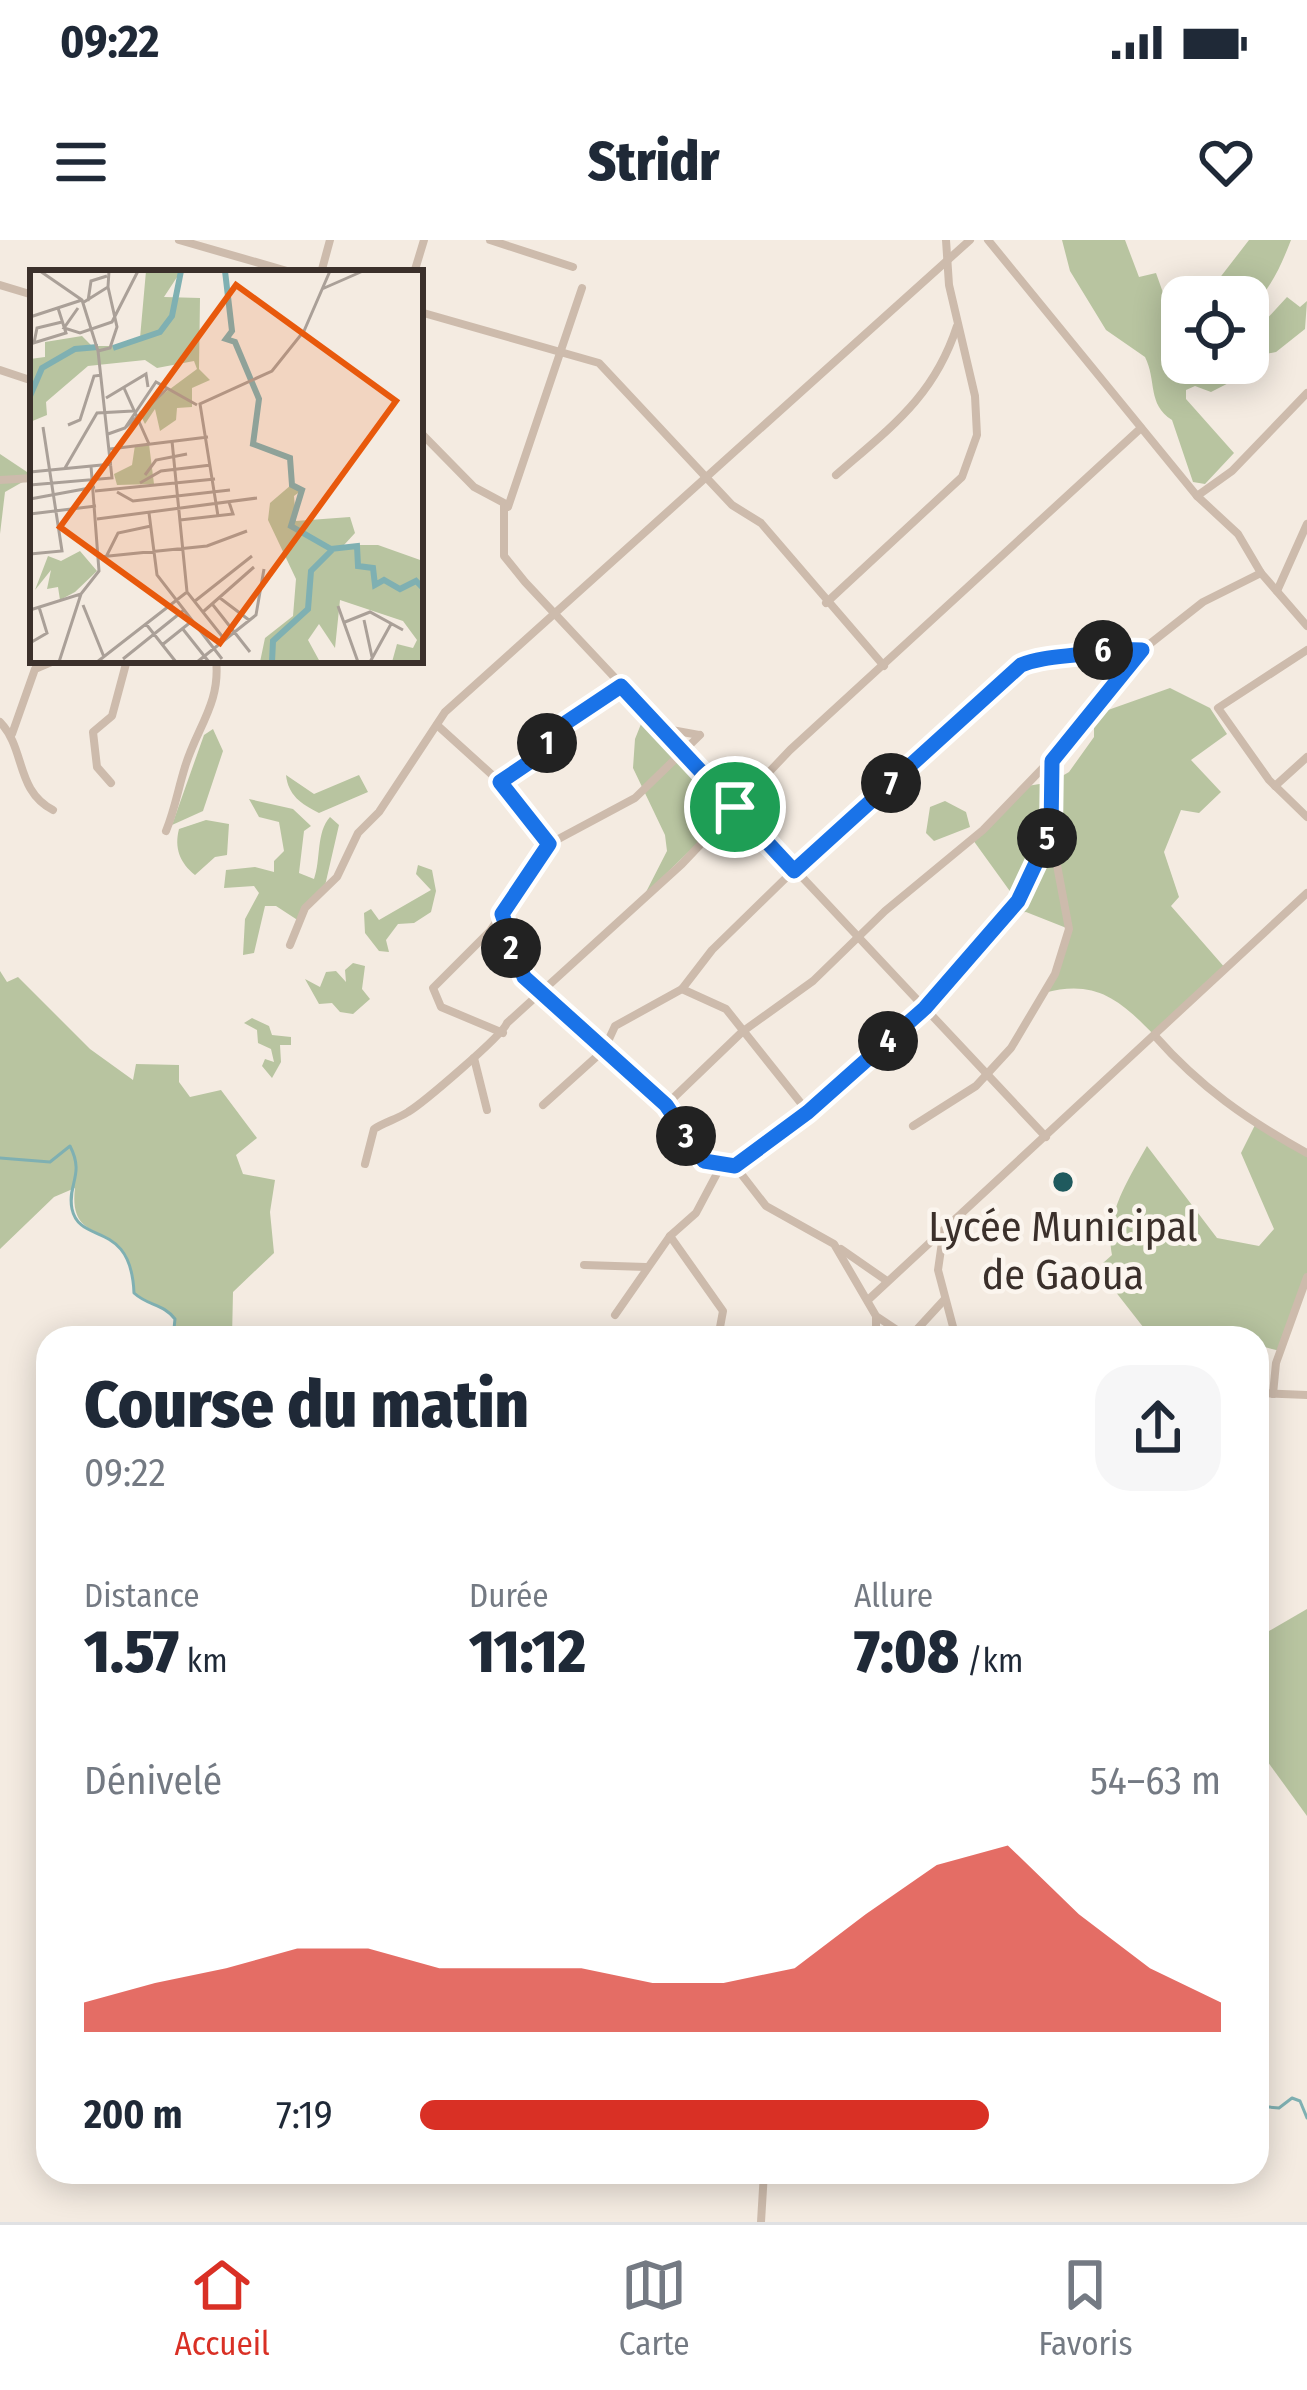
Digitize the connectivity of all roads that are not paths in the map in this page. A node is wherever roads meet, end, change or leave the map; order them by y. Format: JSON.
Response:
{"nodes":[{"id":1,"x":179,"y":240,"type":"edge"},
{"id":2,"x":241,"y":240,"type":"edge"},
{"id":3,"x":330,"y":240,"type":"edge"},
{"id":4,"x":424,"y":240,"type":"edge"},
{"id":5,"x":490,"y":240,"type":"edge"},
{"id":6,"x":946,"y":240,"type":"edge"},
{"id":7,"x":970,"y":240,"type":"edge"},
{"id":8,"x":988,"y":240,"type":"edge"},
{"id":9,"x":236,"y":256,"type":"junction"},
{"id":10,"x":947,"y":260,"type":"junction"},
{"id":11,"x":573,"y":267,"type":"dead end"},
{"id":12,"x":284,"y":270,"type":"edge"},
{"id":13,"x":322,"y":270,"type":"edge"},
{"id":14,"x":415,"y":270,"type":"edge"},
{"id":15,"x":0,"y":285,"type":"edge"},
{"id":16,"x":582,"y":288,"type":"dead end"},
{"id":17,"x":30,"y":294,"type":"edge"},
{"id":18,"x":423,"y":313,"type":"edge"},
{"id":19,"x":957,"y":324,"type":"junction"},
{"id":20,"x":558,"y":352,"type":"junction"},
{"id":21,"x":0,"y":370,"type":"edge"},
{"id":22,"x":30,"y":379,"type":"edge"},
{"id":23,"x":1307,"y":393,"type":"edge"},
{"id":24,"x":1141,"y":428,"type":"junction"},
{"id":25,"x":423,"y":435,"type":"edge"},
{"id":26,"x":836,"y":475,"type":"dead end"},
{"id":27,"x":30,"y":478,"type":"edge"},
{"id":28,"x":709,"y":479,"type":"junction"},
{"id":29,"x":0,"y":480,"type":"edge"},
{"id":30,"x":1197,"y":496,"type":"junction"},
{"id":31,"x":508,"y":508,"type":"junction"},
{"id":32,"x":1307,"y":524,"type":"edge"},
{"id":33,"x":1262,"y":573,"type":"junction"},
{"id":34,"x":1277,"y":591,"type":"junction"},
{"id":35,"x":826,"y":603,"type":"junction"},
{"id":36,"x":554,"y":610,"type":"junction"},
{"id":37,"x":1307,"y":626,"type":"edge"},
{"id":38,"x":1142,"y":650,"type":"junction"},
{"id":39,"x":1307,"y":650,"type":"edge"},
{"id":40,"x":49,"y":663,"type":"edge"},
{"id":41,"x":126,"y":663,"type":"edge"},
{"id":42,"x":216,"y":663,"type":"edge"},
{"id":43,"x":884,"y":666,"type":"junction"},
{"id":44,"x":621,"y":686,"type":"junction"},
{"id":45,"x":0,"y":722,"type":"edge"},
{"id":46,"x":437,"y":725,"type":"junction"},
{"id":47,"x":664,"y":728,"type":"junction"},
{"id":48,"x":12,"y":734,"type":"junction"},
{"id":49,"x":684,"y":751,"type":"junction"},
{"id":50,"x":1307,"y":757,"type":"edge"},
{"id":51,"x":1052,"y":761,"type":"junction"},
{"id":52,"x":500,"y":782,"type":"junction"},
{"id":53,"x":111,"y":783,"type":"dead end"},
{"id":54,"x":1275,"y":786,"type":"junction"},
{"id":55,"x":735,"y":807,"type":"junction"},
{"id":56,"x":53,"y":810,"type":"dead end"},
{"id":57,"x":1307,"y":817,"type":"edge"},
{"id":58,"x":166,"y":831,"type":"dead end"},
{"id":59,"x":1051,"y":831,"type":"junction"},
{"id":60,"x":549,"y":844,"type":"junction"},
{"id":61,"x":794,"y":871,"type":"junction"},
{"id":62,"x":1307,"y":893,"type":"edge"},
{"id":63,"x":502,"y":914,"type":"junction"},
{"id":64,"x":855,"y":938,"type":"junction"},
{"id":65,"x":290,"y":945,"type":"dead end"},
{"id":66,"x":682,"y":989,"type":"junction"},
{"id":67,"x":541,"y":993,"type":"junction"},
{"id":68,"x":925,"y":1008,"type":"junction"},
{"id":69,"x":742,"y":1032,"type":"junction"},
{"id":70,"x":503,"y":1033,"type":"junction"},
{"id":71,"x":1155,"y":1036,"type":"junction"},
{"id":72,"x":604,"y":1050,"type":"junction"},
{"id":73,"x":474,"y":1058,"type":"junction"},
{"id":74,"x":986,"y":1073,"type":"junction"},
{"id":75,"x":543,"y":1105,"type":"dead end"},
{"id":76,"x":666,"y":1105,"type":"junction"},
{"id":77,"x":487,"y":1110,"type":"dead end"},
{"id":78,"x":808,"y":1112,"type":"junction"},
{"id":79,"x":913,"y":1126,"type":"dead end"},
{"id":80,"x":1046,"y":1137,"type":"junction"},
{"id":81,"x":1307,"y":1153,"type":"edge"},
{"id":82,"x":365,"y":1164,"type":"dead end"},
{"id":83,"x":722,"y":1164,"type":"junction"},
{"id":84,"x":735,"y":1166,"type":"junction"},
{"id":85,"x":945,"y":1229,"type":"junction"},
{"id":86,"x":670,"y":1236,"type":"junction"},
{"id":87,"x":834,"y":1244,"type":"junction"},
{"id":88,"x":584,"y":1265,"type":"dead end"},
{"id":89,"x":647,"y":1267,"type":"junction"},
{"id":90,"x":1307,"y":1277,"type":"edge"},
{"id":91,"x":888,"y":1282,"type":"junction"},
{"id":92,"x":868,"y":1300,"type":"junction"},
{"id":93,"x":944,"y":1300,"type":"junction"},
{"id":94,"x":615,"y":1315,"type":"dead end"},
{"id":95,"x":876,"y":1316,"type":"junction"},
{"id":96,"x":720,"y":1326,"type":"edge"},
{"id":97,"x":876,"y":1326,"type":"edge"},
{"id":98,"x":891,"y":1326,"type":"edge"},
{"id":99,"x":920,"y":1326,"type":"edge"},
{"id":100,"x":952,"y":1326,"type":"edge"},
{"id":101,"x":1269,"y":1394,"type":"edge"},
{"id":102,"x":1273,"y":1394,"type":"junction"},
{"id":103,"x":1307,"y":1395,"type":"edge"},
{"id":104,"x":763,"y":2184,"type":"edge"},
{"id":105,"x":761,"y":2222,"type":"edge"}],
"edges":[{"from":1,"to":9,"type":"street"},
{"from":2,"to":9,"type":"street"},
{"from":3,"to":13,"type":"street"},
{"from":4,"to":14,"type":"street"},
{"from":5,"to":11,"type":"street"},
{"from":6,"to":10,"type":"street"},
{"from":7,"to":10,"type":"street"},
{"from":8,"to":24,"type":"street"},
{"from":9,"to":12,"type":"street"},
{"from":10,"to":19,"type":"street"},
{"from":10,"to":28,"type":"street"},
{"from":15,"to":17,"type":"street"},
{"from":16,"to":20,"type":"street"},
{"from":18,"to":20,"type":"street"},
{"from":19,"to":26,"type":"street"},
{"from":19,"to":35,"type":"street"},
{"from":20,"to":28,"type":"street"},
{"from":20,"to":31,"type":"street"},
{"from":21,"to":22,"type":"street"},
{"from":23,"to":30,"type":"street"},
{"from":24,"to":30,"type":"street"},
{"from":24,"to":43,"type":"street"},
{"from":25,"to":31,"type":"street"},
{"from":27,"to":29,"type":"street"},
{"from":28,"to":35,"type":"street"},
{"from":28,"to":36,"type":"street"},
{"from":30,"to":33,"type":"street"},
{"from":31,"to":36,"type":"street"},
{"from":32,"to":34,"type":"street"},
{"from":33,"to":34,"type":"street"},
{"from":33,"to":38,"type":"street"},
{"from":34,"to":37,"type":"street"},
{"from":35,"to":43,"type":"street"},
{"from":36,"to":44,"type":"street"},
{"from":36,"to":46,"type":"street"},
{"from":38,"to":51,"type":"street"},
{"from":38,"to":61,"type":"street"},
{"from":39,"to":54,"type":"street"},
{"from":40,"to":48,"type":"street"},
{"from":41,"to":53,"type":"street"},
{"from":42,"to":58,"type":"street"},
{"from":43,"to":55,"type":"street"},
{"from":44,"to":47,"type":"street"},
{"from":44,"to":52,"type":"street"},
{"from":45,"to":48,"type":"street"},
{"from":46,"to":52,"type":"street"},
{"from":46,"to":65,"type":"street"},
{"from":47,"to":49,"type":"street"},
{"from":47,"to":49,"type":"street"},
{"from":48,"to":56,"type":"street"},
{"from":49,"to":55,"type":"street"},
{"from":49,"to":60,"type":"street"},
{"from":50,"to":54,"type":"street"},
{"from":51,"to":59,"type":"street"},
{"from":51,"to":64,"type":"street"},
{"from":52,"to":60,"type":"street"},
{"from":54,"to":57,"type":"street"},
{"from":55,"to":61,"type":"street"},
{"from":55,"to":67,"type":"street"},
{"from":59,"to":68,"type":"street"},
{"from":59,"to":74,"type":"street"},
{"from":60,"to":63,"type":"street"},
{"from":61,"to":64,"type":"street"},
{"from":61,"to":66,"type":"street"},
{"from":62,"to":71,"type":"street"},
{"from":63,"to":67,"type":"street"},
{"from":63,"to":70,"type":"street"},
{"from":64,"to":68,"type":"street"},
{"from":64,"to":69,"type":"street"},
{"from":66,"to":69,"type":"street"},
{"from":66,"to":72,"type":"street"},
{"from":67,"to":70,"type":"street"},
{"from":67,"to":72,"type":"street"},
{"from":68,"to":74,"type":"street"},
{"from":68,"to":78,"type":"street"},
{"from":69,"to":76,"type":"street"},
{"from":69,"to":78,"type":"street"},
{"from":70,"to":73,"type":"street"},
{"from":71,"to":80,"type":"street"},
{"from":71,"to":81,"type":"street"},
{"from":72,"to":75,"type":"street"},
{"from":72,"to":76,"type":"street"},
{"from":73,"to":77,"type":"street"},
{"from":73,"to":82,"type":"street"},
{"from":74,"to":79,"type":"street"},
{"from":74,"to":80,"type":"street"},
{"from":76,"to":83,"type":"street"},
{"from":78,"to":84,"type":"street"},
{"from":80,"to":85,"type":"street"},
{"from":83,"to":84,"type":"street"},
{"from":83,"to":86,"type":"street"},
{"from":84,"to":87,"type":"street"},
{"from":85,"to":91,"type":"street"},
{"from":85,"to":93,"type":"street"},
{"from":86,"to":89,"type":"street"},
{"from":86,"to":96,"type":"street"},
{"from":87,"to":91,"type":"street"},
{"from":87,"to":92,"type":"street"},
{"from":88,"to":89,"type":"street"},
{"from":89,"to":94,"type":"street"},
{"from":90,"to":102,"type":"street"},
{"from":91,"to":92,"type":"street"},
{"from":92,"to":95,"type":"street"},
{"from":93,"to":99,"type":"street"},
{"from":93,"to":100,"type":"street"},
{"from":95,"to":97,"type":"street"},
{"from":95,"to":98,"type":"street"},
{"from":101,"to":102,"type":"street"},
{"from":102,"to":103,"type":"street"},
{"from":104,"to":105,"type":"street"}]}
